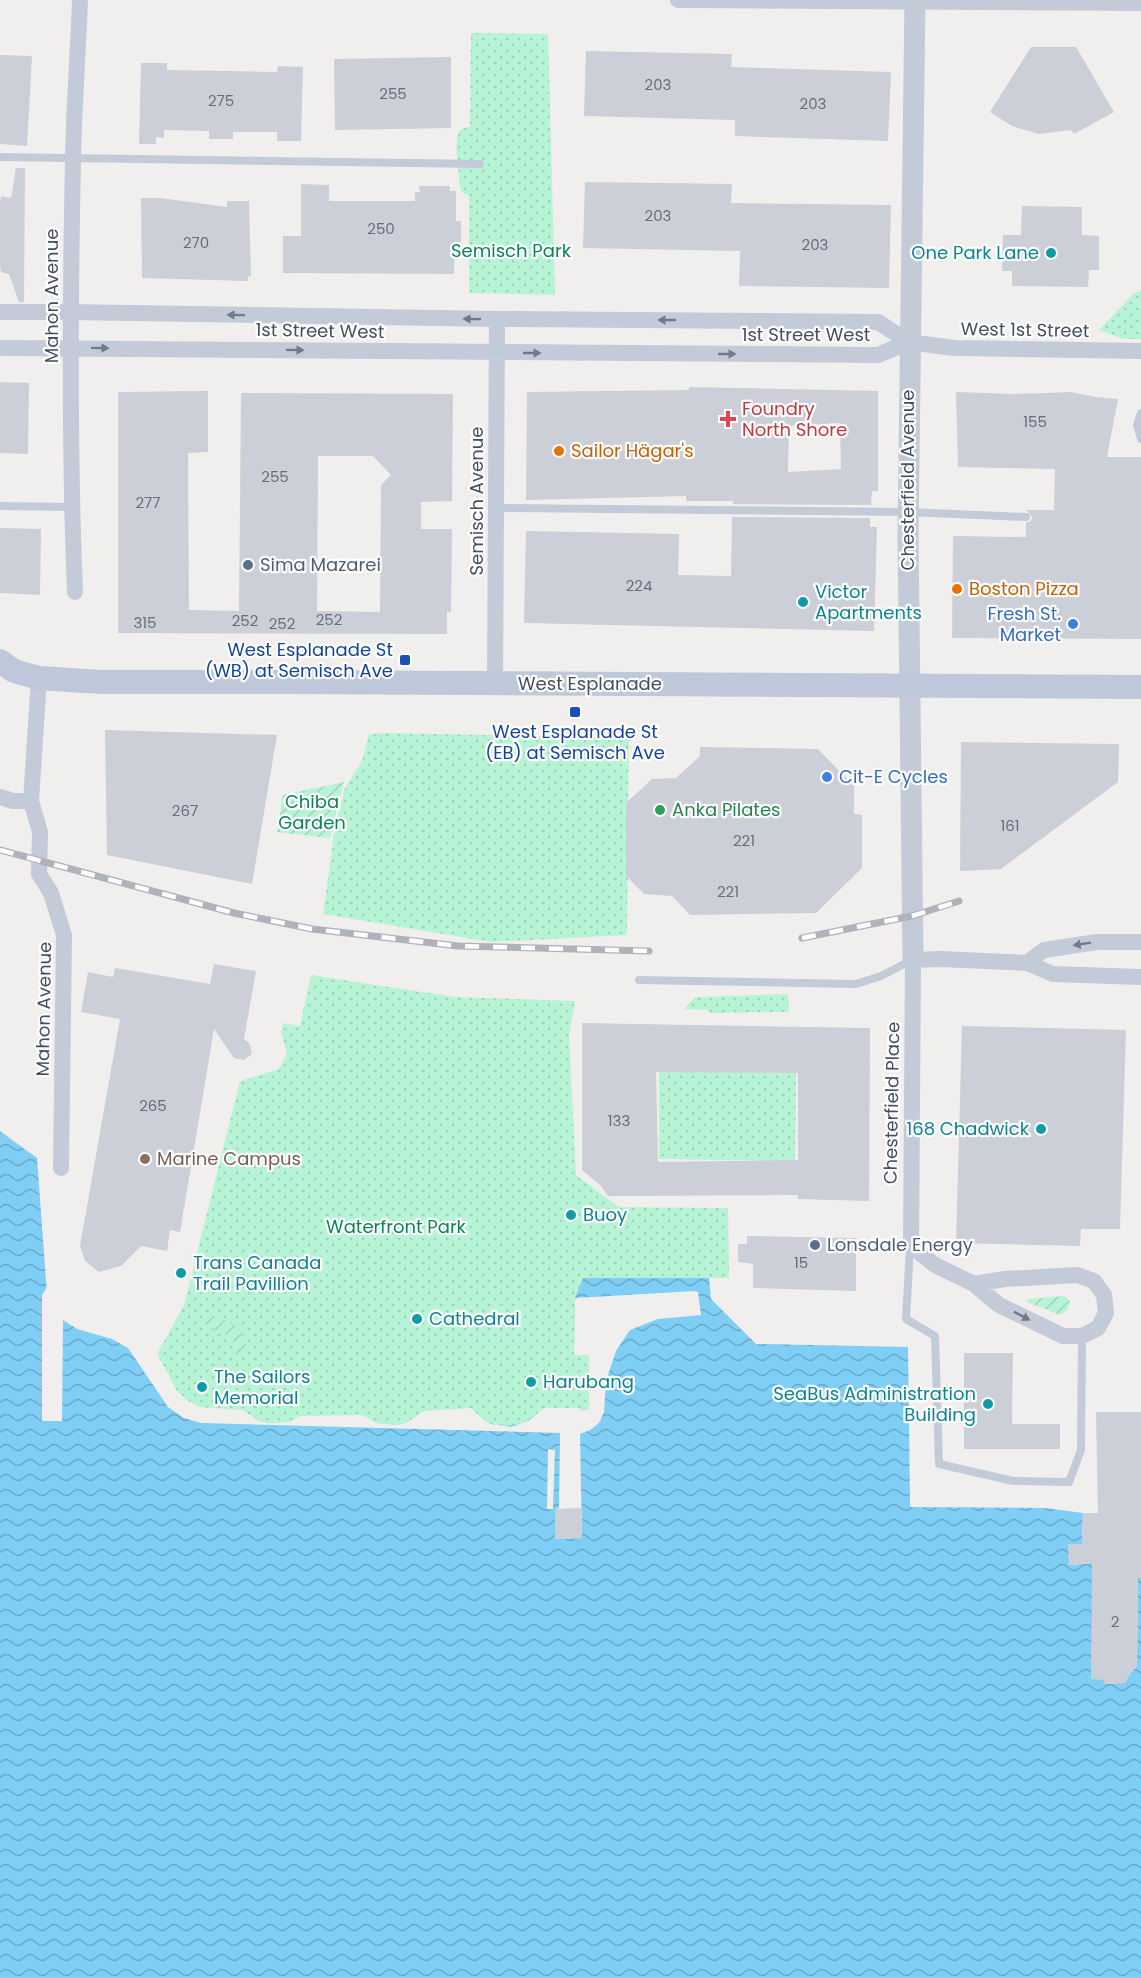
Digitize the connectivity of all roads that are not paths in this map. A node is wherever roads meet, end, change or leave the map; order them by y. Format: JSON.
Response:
{"nodes":[{"id":1,"x":80,"y":0,"type":"edge"},
{"id":2,"x":678,"y":0,"type":"edge"},
{"id":3,"x":915,"y":0,"type":"edge"},
{"id":4,"x":1141,"y":3,"type":"edge"},
{"id":5,"x":0,"y":157,"type":"edge"},
{"id":6,"x":73,"y":158,"type":"junction"},
{"id":7,"x":480,"y":164,"type":"dead end"},
{"id":8,"x":0,"y":312,"type":"edge"},
{"id":9,"x":71,"y":312,"type":"junction"},
{"id":10,"x":497,"y":319,"type":"junction"},
{"id":11,"x":909,"y":342,"type":"junction"},
{"id":12,"x":0,"y":348,"type":"edge"},
{"id":13,"x":71,"y":348,"type":"junction"},
{"id":14,"x":1141,"y":351,"type":"edge"},
{"id":15,"x":496,"y":352,"type":"junction"},
{"id":16,"x":1141,"y":413,"type":"edge"},
{"id":17,"x":1141,"y":439,"type":"edge"},
{"id":18,"x":0,"y":506,"type":"edge"},
{"id":19,"x":72,"y":507,"type":"junction"},
{"id":20,"x":496,"y":508,"type":"junction"},
{"id":21,"x":908,"y":512,"type":"junction"},
{"id":22,"x":1026,"y":518,"type":"dead end"},
{"id":23,"x":75,"y":592,"type":"dead end"},
{"id":24,"x":0,"y":661,"type":"edge"},
{"id":25,"x":39,"y":678,"type":"junction"},
{"id":26,"x":495,"y":683,"type":"junction"},
{"id":27,"x":909,"y":685,"type":"junction"},
{"id":28,"x":1141,"y":687,"type":"edge"},
{"id":29,"x":0,"y":797,"type":"edge"},
{"id":30,"x":31,"y":801,"type":"junction"},
{"id":31,"x":1141,"y":942,"type":"edge"},
{"id":32,"x":913,"y":960,"type":"junction"},
{"id":33,"x":1028,"y":963,"type":"junction"},
{"id":34,"x":1140,"y":977,"type":"edge"},
{"id":35,"x":639,"y":980,"type":"dead end"},
{"id":36,"x":61,"y":1168,"type":"dead end"},
{"id":37,"x":910,"y":1246,"type":"junction"},
{"id":38,"x":974,"y":1284,"type":"junction"},
{"id":39,"x":1083,"y":1336,"type":"junction"}],
"edges":[{"from":1,"to":6,"type":"street","name":"Mahon Avenue"},
{"from":2,"to":3,"type":"street"},
{"from":3,"to":4,"type":"street"},
{"from":3,"to":11,"type":"street","name":"Chesterfield Avenue"},
{"from":5,"to":6,"type":"lane"},
{"from":6,"to":7,"type":"lane"},
{"from":6,"to":9,"type":"street","name":"Mahon Avenue"},
{"from":8,"to":9,"type":"street"},
{"from":10,"to":9,"type":"street","name":"1st Street West","one_way":true},
{"from":9,"to":13,"type":"street","name":"Mahon Avenue"},
{"from":11,"to":10,"type":"street","name":"1st Street West","one_way":true},
{"from":10,"to":15,"type":"street","name":"Semisch Avenue"},
{"from":11,"to":14,"type":"street","name":"West 1st Street"},
{"from":15,"to":11,"type":"street","name":"1st Street West","one_way":true},
{"from":11,"to":21,"type":"street","name":"Chesterfield Avenue"},
{"from":12,"to":13,"type":"street","name":"1st Street West"},
{"from":13,"to":15,"type":"street","name":"1st Street West","one_way":true},
{"from":13,"to":19,"type":"street","name":"Mahon Avenue"},
{"from":15,"to":20,"type":"street","name":"Semisch Avenue"},
{"from":16,"to":17,"type":"lane"},
{"from":18,"to":19,"type":"lane"},
{"from":19,"to":23,"type":"street","name":"Mahon Avenue"},
{"from":20,"to":21,"type":"lane"},
{"from":20,"to":26,"type":"street","name":"Semisch Avenue"},
{"from":21,"to":22,"type":"lane"},
{"from":21,"to":27,"type":"street","name":"Chesterfield Avenue"},
{"from":24,"to":25,"type":"main road","name":"West Esplanade"},
{"from":25,"to":26,"type":"main road","name":"West Esplanade"},
{"from":25,"to":30,"type":"street","name":"Mahon Avenue"},
{"from":26,"to":27,"type":"main road","name":"West Esplanade"},
{"from":27,"to":28,"type":"main road","name":"West Esplanade"},
{"from":27,"to":32,"type":"street","name":"Chesterfield Avenue"},
{"from":29,"to":30,"type":"street"},
{"from":30,"to":36,"type":"street","name":"Mahon Avenue"},
{"from":31,"to":33,"type":"street","one_way":true},
{"from":32,"to":33,"type":"street"},
{"from":32,"to":35,"type":"lane"},
{"from":32,"to":37,"type":"street","name":"Chesterfield Place"},
{"from":33,"to":34,"type":"street"},
{"from":37,"to":38,"type":"street"},
{"from":37,"to":39,"type":"lane"},
{"from":38,"to":39,"type":"street","one_way":true},
{"from":38,"to":39,"type":"street"}]}
